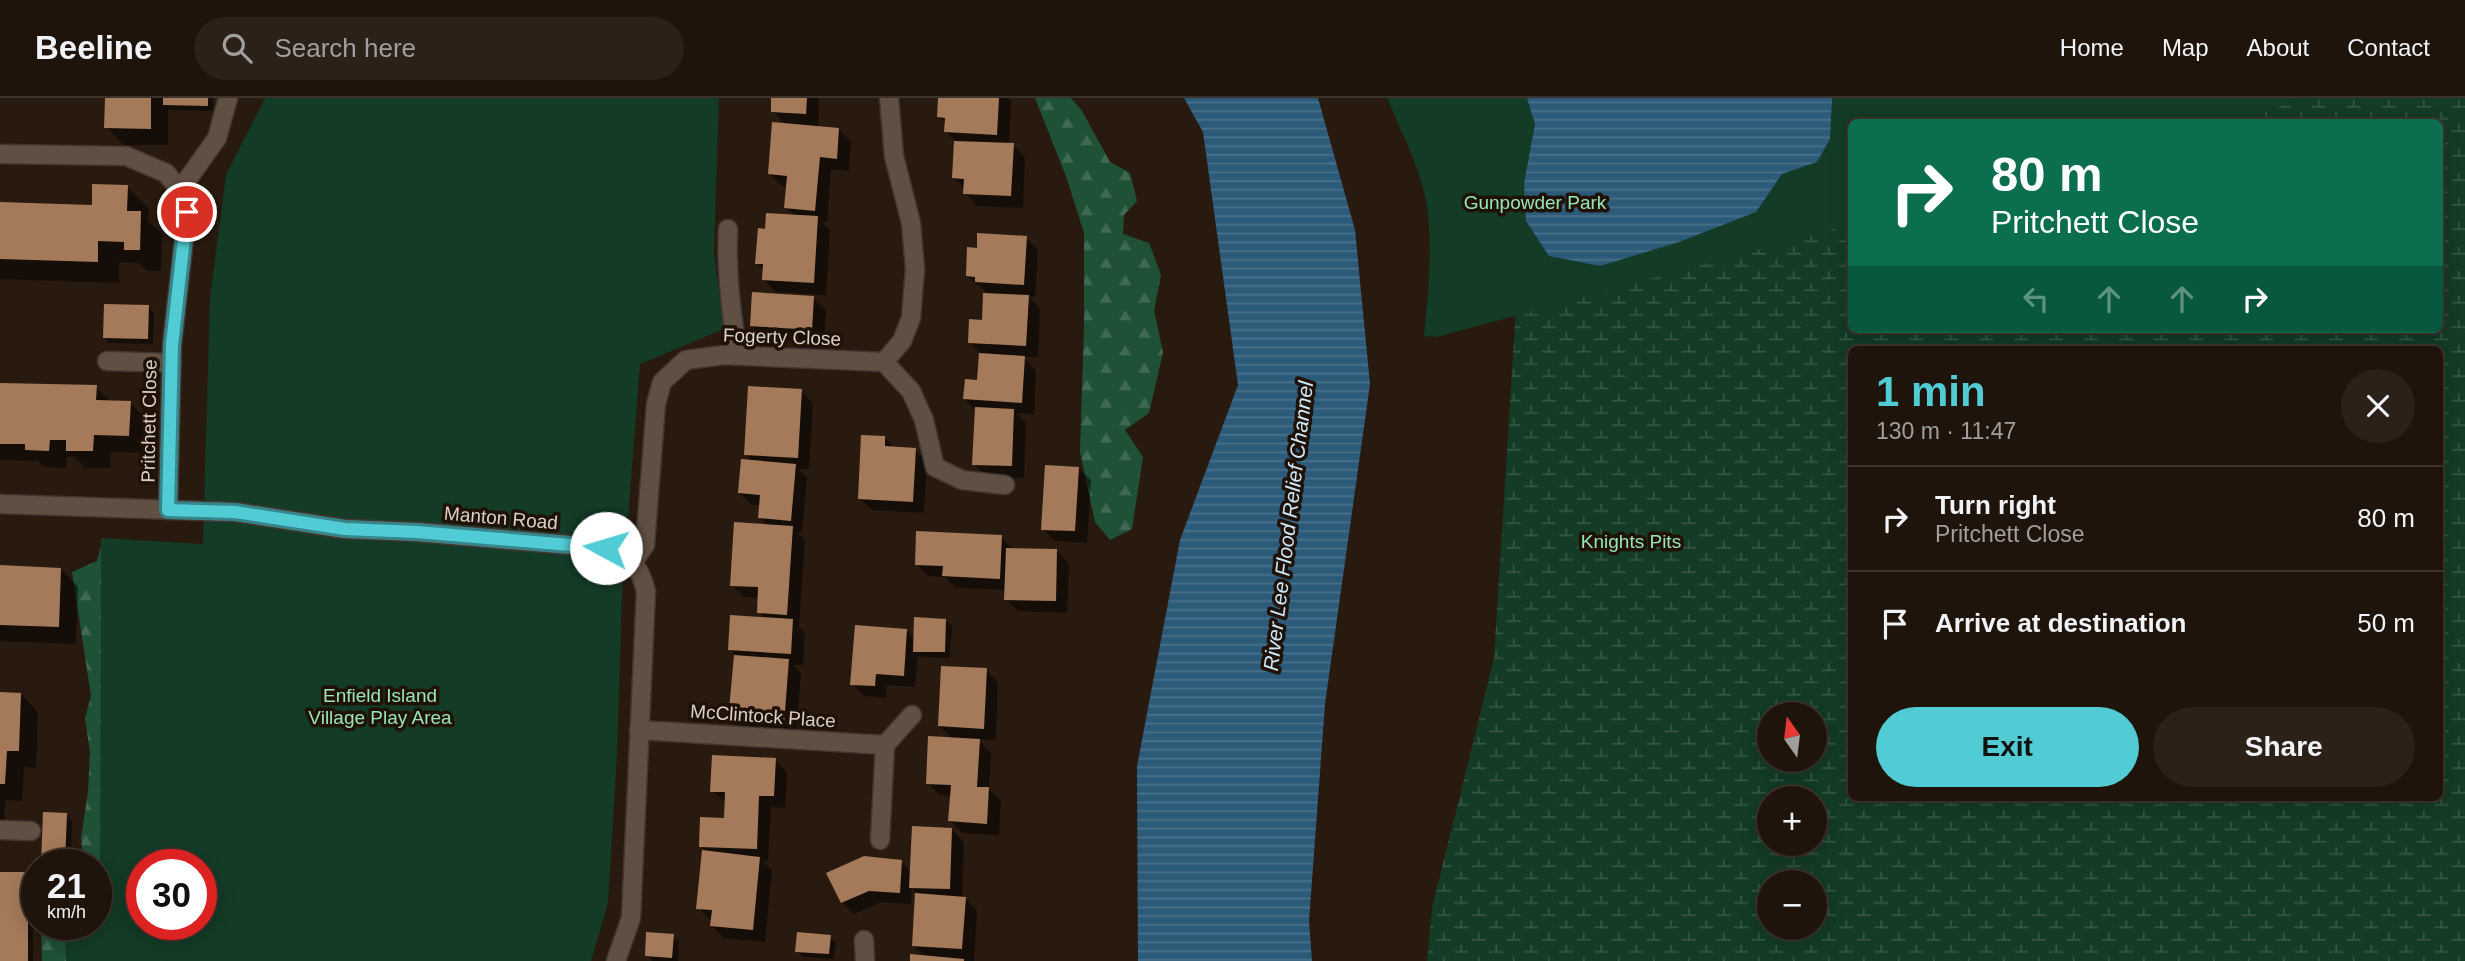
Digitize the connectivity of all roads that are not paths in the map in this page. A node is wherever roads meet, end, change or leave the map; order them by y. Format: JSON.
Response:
{"nodes":[{"id":1,"x":229,"y":98,"type":"edge"},
{"id":2,"x":889,"y":98,"type":"edge"},
{"id":3,"x":0,"y":154,"type":"edge"},
{"id":4,"x":180,"y":190,"type":"junction"},
{"id":5,"x":728,"y":229,"type":"dead end"},
{"id":6,"x":738,"y":355,"type":"junction"},
{"id":7,"x":107,"y":361,"type":"dead end"},
{"id":8,"x":884,"y":362,"type":"junction"},
{"id":9,"x":172,"y":363,"type":"junction"},
{"id":10,"x":1006,"y":485,"type":"dead end"},
{"id":11,"x":0,"y":504,"type":"edge"},
{"id":12,"x":168,"y":510,"type":"junction"},
{"id":13,"x":633,"y":562,"type":"junction"},
{"id":14,"x":912,"y":715,"type":"dead end"},
{"id":15,"x":639,"y":730,"type":"junction"},
{"id":16,"x":885,"y":745,"type":"junction"},
{"id":17,"x":0,"y":830,"type":"edge"},
{"id":18,"x":31,"y":831,"type":"dead end"},
{"id":19,"x":880,"y":840,"type":"dead end"},
{"id":20,"x":864,"y":940,"type":"dead end"},
{"id":21,"x":616,"y":961,"type":"edge"},
{"id":22,"x":865,"y":961,"type":"edge"}],
"edges":[{"from":1,"to":4,"type":"street"},
{"from":2,"to":8,"type":"street"},
{"from":3,"to":4,"type":"street"},
{"from":4,"to":9,"type":"street","name":"Pritchett Close"},
{"from":5,"to":6,"type":"street"},
{"from":6,"to":8,"type":"street","name":"Fogerty Close"},
{"from":6,"to":13,"type":"street","name":"Fogerty Close"},
{"from":7,"to":9,"type":"street"},
{"from":8,"to":10,"type":"street"},
{"from":9,"to":12,"type":"street","name":"Pritchett Close"},
{"from":11,"to":12,"type":"street","name":"Manton Road"},
{"from":12,"to":13,"type":"street","name":"Manton Road"},
{"from":13,"to":15,"type":"street"},
{"from":14,"to":16,"type":"street"},
{"from":15,"to":16,"type":"street","name":"McClintock Place"},
{"from":15,"to":21,"type":"street"},
{"from":16,"to":19,"type":"street"},
{"from":17,"to":18,"type":"street"},
{"from":20,"to":22,"type":"street"}]}
